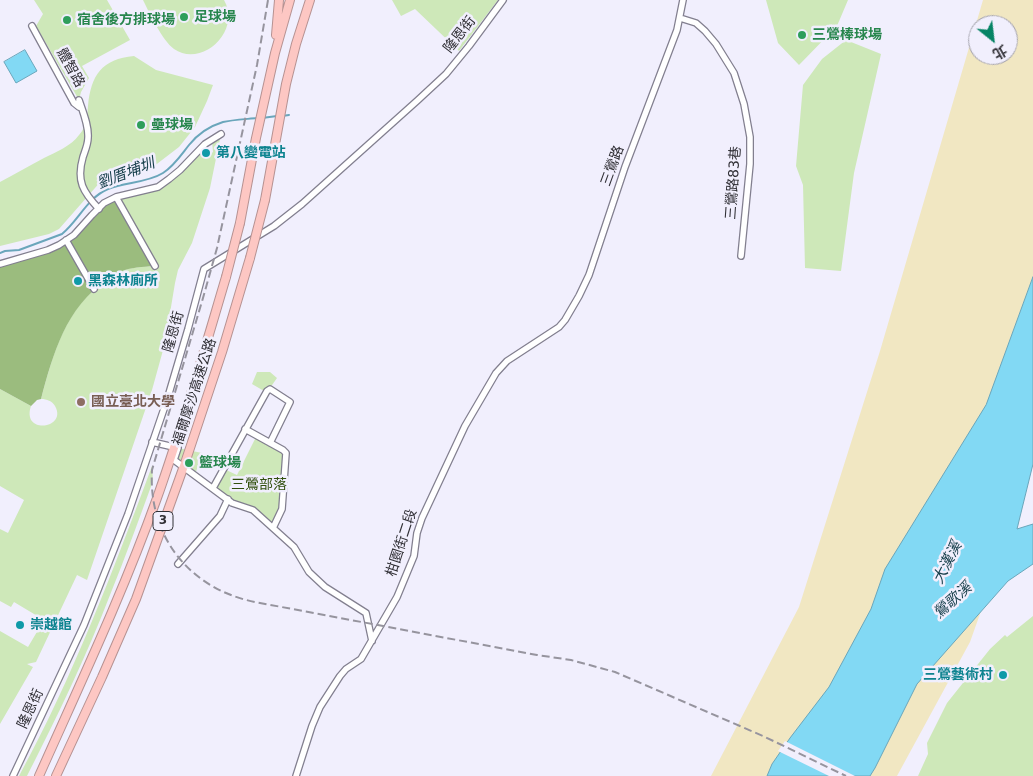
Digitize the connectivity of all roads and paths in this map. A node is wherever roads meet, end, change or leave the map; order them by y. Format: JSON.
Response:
{"nodes":[{"id":1,"x":279,"y":0,"type":"edge"},
{"id":2,"x":290,"y":0,"type":"edge"},
{"id":3,"x":311,"y":0,"type":"edge"},
{"id":4,"x":503,"y":0,"type":"edge"},
{"id":5,"x":683,"y":0,"type":"edge"},
{"id":6,"x":680,"y":18,"type":"junction"},
{"id":7,"x":32,"y":26,"type":"dead end"},
{"id":8,"x":275,"y":53,"type":"junction"},
{"id":9,"x":221,"y":134,"type":"dead end"},
{"id":10,"x":116,"y":197,"type":"junction"},
{"id":11,"x":99,"y":209,"type":"junction"},
{"id":12,"x":66,"y":240,"type":"junction"},
{"id":13,"x":741,"y":256,"type":"dead end"},
{"id":14,"x":0,"y":264,"type":"edge"},
{"id":15,"x":154,"y":266,"type":"dead end"},
{"id":16,"x":94,"y":289,"type":"dead end"},
{"id":17,"x":552,"y":332,"type":"joint"},
{"id":18,"x":245,"y":429,"type":"junction"},
{"id":19,"x":152,"y":442,"type":"junction"},
{"id":20,"x":270,"y":442,"type":"junction"},
{"id":21,"x":175,"y":447,"type":"junction"},
{"id":22,"x":184,"y":466,"type":"junction"},
{"id":23,"x":213,"y":488,"type":"junction"},
{"id":24,"x":228,"y":499,"type":"junction"},
{"id":25,"x":273,"y":528,"type":"junction"},
{"id":26,"x":178,"y":564,"type":"dead end"},
{"id":27,"x":372,"y":641,"type":"junction"},
{"id":28,"x":13,"y":776,"type":"edge"},
{"id":29,"x":39,"y":776,"type":"edge"},
{"id":30,"x":56,"y":776,"type":"edge"},
{"id":31,"x":296,"y":776,"type":"edge"}],
"edges":[{"from":1,"to":8,"type":"highway"},
{"from":2,"to":8,"type":"highway","name":"福爾摩沙高速公路","number":"3"},
{"from":3,"to":22,"type":"highway","name":"福爾摩沙高速公路","number":"3","bridge":true},
{"from":4,"to":19,"type":"street","name":"隆恩街"},
{"from":5,"to":6,"type":"street","name":"三鶯路"},
{"from":6,"to":13,"type":"street","name":"三鶯路83巷"},
{"from":6,"to":17,"type":"street","name":"三鶯路"},
{"from":7,"to":11,"type":"street","name":"體智路"},
{"from":8,"to":21,"type":"highway","name":"福爾摩沙高速公路","number":"3","bridge":true},
{"from":9,"to":10,"type":"street"},
{"from":10,"to":11,"type":"street"},
{"from":10,"to":15,"type":"street"},
{"from":11,"to":12,"type":"street"},
{"from":12,"to":14,"type":"street"},
{"from":12,"to":16,"type":"street"},
{"from":17,"to":27,"type":"street","name":"柑園街二段"},
{"from":18,"to":20,"type":"street"},
{"from":18,"to":20,"type":"street"},
{"from":18,"to":23,"type":"street"},
{"from":19,"to":21,"type":"street"},
{"from":19,"to":28,"type":"street","name":"隆恩街"},
{"from":20,"to":25,"type":"street"},
{"from":21,"to":22,"type":"street"},
{"from":21,"to":29,"type":"highway","name":"福爾摩沙高速公路","number":"3"},
{"from":22,"to":23,"type":"street"},
{"from":22,"to":30,"type":"highway","name":"福爾摩沙高速公路","number":"3"},
{"from":23,"to":24,"type":"street"},
{"from":24,"to":25,"type":"street"},
{"from":24,"to":26,"type":"street"},
{"from":25,"to":27,"type":"street"},
{"from":27,"to":31,"type":"street","name":"柑園街二段"}]}
